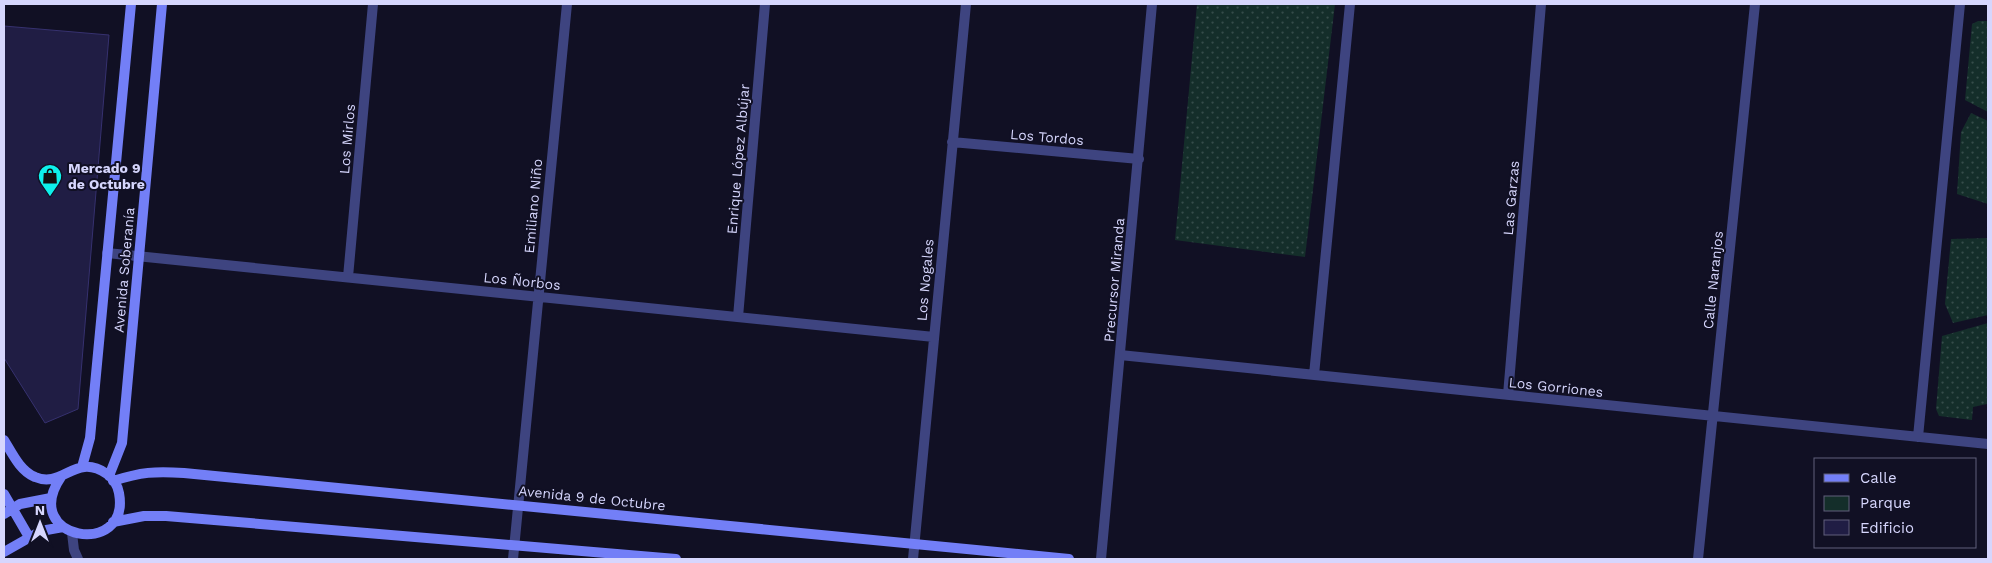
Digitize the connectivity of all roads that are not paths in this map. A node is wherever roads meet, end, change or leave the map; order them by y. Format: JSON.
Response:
{"nodes":[{"id":1,"x":131,"y":4,"type":"edge"},
{"id":2,"x":162,"y":4,"type":"edge"},
{"id":3,"x":373,"y":4,"type":"edge"},
{"id":4,"x":566,"y":4,"type":"edge"},
{"id":5,"x":765,"y":4,"type":"edge"},
{"id":6,"x":966,"y":4,"type":"edge"},
{"id":7,"x":1152,"y":4,"type":"edge"},
{"id":8,"x":1350,"y":4,"type":"edge"},
{"id":9,"x":1541,"y":4,"type":"edge"},
{"id":10,"x":1756,"y":4,"type":"edge"},
{"id":11,"x":1960,"y":4,"type":"edge"},
{"id":12,"x":952,"y":142,"type":"junction"},
{"id":13,"x":1139,"y":159,"type":"junction"},
{"id":14,"x":107,"y":252,"type":"junction"},
{"id":15,"x":139,"y":256,"type":"junction"},
{"id":16,"x":348,"y":277,"type":"junction"},
{"id":17,"x":538,"y":296,"type":"junction"},
{"id":18,"x":738,"y":316,"type":"junction"},
{"id":19,"x":934,"y":337,"type":"junction"},
{"id":20,"x":1120,"y":355,"type":"junction"},
{"id":21,"x":1314,"y":375,"type":"junction"},
{"id":22,"x":1508,"y":396,"type":"junction"},
{"id":23,"x":1712,"y":416,"type":"junction"},
{"id":24,"x":1918,"y":437,"type":"junction"},
{"id":25,"x":4,"y":440,"type":"edge"},
{"id":26,"x":1988,"y":444,"type":"edge"},
{"id":27,"x":82,"y":467,"type":"junction"},
{"id":28,"x":61,"y":477,"type":"junction"},
{"id":29,"x":111,"y":478,"type":"junction"},
{"id":30,"x":4,"y":494,"type":"edge"},
{"id":31,"x":51,"y":498,"type":"junction"},
{"id":32,"x":520,"y":505,"type":"junction"},
{"id":33,"x":8,"y":511,"type":"edge"},
{"id":34,"x":113,"y":522,"type":"junction"},
{"id":35,"x":63,"y":527,"type":"junction"},
{"id":36,"x":72,"y":533,"type":"junction"},
{"id":37,"x":29,"y":537,"type":"junction"},
{"id":38,"x":914,"y":544,"type":"junction"},
{"id":39,"x":515,"y":545,"type":"junction"},
{"id":40,"x":4,"y":552,"type":"edge"},
{"id":41,"x":78,"y":559,"type":"edge"},
{"id":42,"x":514,"y":559,"type":"edge"},
{"id":43,"x":676,"y":559,"type":"edge"},
{"id":44,"x":913,"y":559,"type":"edge"},
{"id":45,"x":1069,"y":559,"type":"edge"},
{"id":46,"x":1102,"y":559,"type":"edge"},
{"id":47,"x":1698,"y":559,"type":"edge"}],
"edges":[{"from":1,"to":14,"type":"street","name":"Avenida Soberanía"},
{"from":2,"to":15,"type":"street","name":"Avenida Soberanía"},
{"from":3,"to":16,"type":"street","name":"Los Mirlos"},
{"from":4,"to":17,"type":"street","name":"Emiliano Niño"},
{"from":5,"to":18,"type":"street","name":"Enrique López Albújar"},
{"from":6,"to":12,"type":"street","name":"Los Nogales"},
{"from":7,"to":13,"type":"street","name":"Precursor Miranda"},
{"from":8,"to":21,"type":"street"},
{"from":9,"to":22,"type":"street","name":"Las Garzas"},
{"from":10,"to":23,"type":"street","name":"Calle Naranjos"},
{"from":11,"to":24,"type":"street"},
{"from":12,"to":13,"type":"street","name":"Los Tordos"},
{"from":12,"to":19,"type":"street","name":"Los Nogales"},
{"from":13,"to":20,"type":"street","name":"Precursor Miranda"},
{"from":14,"to":15,"type":"street","name":"Los Ñorbos"},
{"from":14,"to":27,"type":"street","name":"Avenida Soberanía"},
{"from":15,"to":16,"type":"street","name":"Los Ñorbos"},
{"from":15,"to":29,"type":"street","name":"Avenida Soberanía"},
{"from":16,"to":17,"type":"street","name":"Los Ñorbos"},
{"from":17,"to":18,"type":"street","name":"Los Ñorbos"},
{"from":17,"to":32,"type":"street","name":"Emiliano Niño"},
{"from":18,"to":19,"type":"street","name":"Los Ñorbos"},
{"from":19,"to":38,"type":"street","name":"Los Nogales"},
{"from":20,"to":21,"type":"street","name":"Los Gorriones"},
{"from":20,"to":46,"type":"street","name":"Precursor Miranda"},
{"from":21,"to":22,"type":"street","name":"Los Gorriones"},
{"from":22,"to":23,"type":"street","name":"Los Gorriones"},
{"from":23,"to":24,"type":"street","name":"Los Gorriones"},
{"from":23,"to":47,"type":"street","name":"Calle Naranjos"},
{"from":24,"to":26,"type":"street","name":"Los Gorriones"},
{"from":25,"to":28,"type":"street"},
{"from":27,"to":28,"type":"street"},
{"from":27,"to":29,"type":"street"},
{"from":28,"to":31,"type":"street"},
{"from":29,"to":32,"type":"street","name":"Avenida 9 de Octubre"},
{"from":29,"to":34,"type":"street"},
{"from":30,"to":33,"type":"street"},
{"from":31,"to":33,"type":"street"},
{"from":31,"to":35,"type":"street"},
{"from":32,"to":38,"type":"street","name":"Avenida 9 de Octubre"},
{"from":32,"to":39,"type":"street","name":"Emiliano Niño"},
{"from":33,"to":37,"type":"street"},
{"from":34,"to":36,"type":"street"},
{"from":34,"to":39,"type":"street"},
{"from":35,"to":36,"type":"street"},
{"from":35,"to":37,"type":"street"},
{"from":36,"to":41,"type":"street"},
{"from":37,"to":40,"type":"street"},
{"from":38,"to":44,"type":"street","name":"Los Nogales"},
{"from":38,"to":45,"type":"street","name":"Avenida 9 de Octubre"},
{"from":39,"to":42,"type":"street","name":"Emiliano Niño"},
{"from":39,"to":43,"type":"street"}]}
